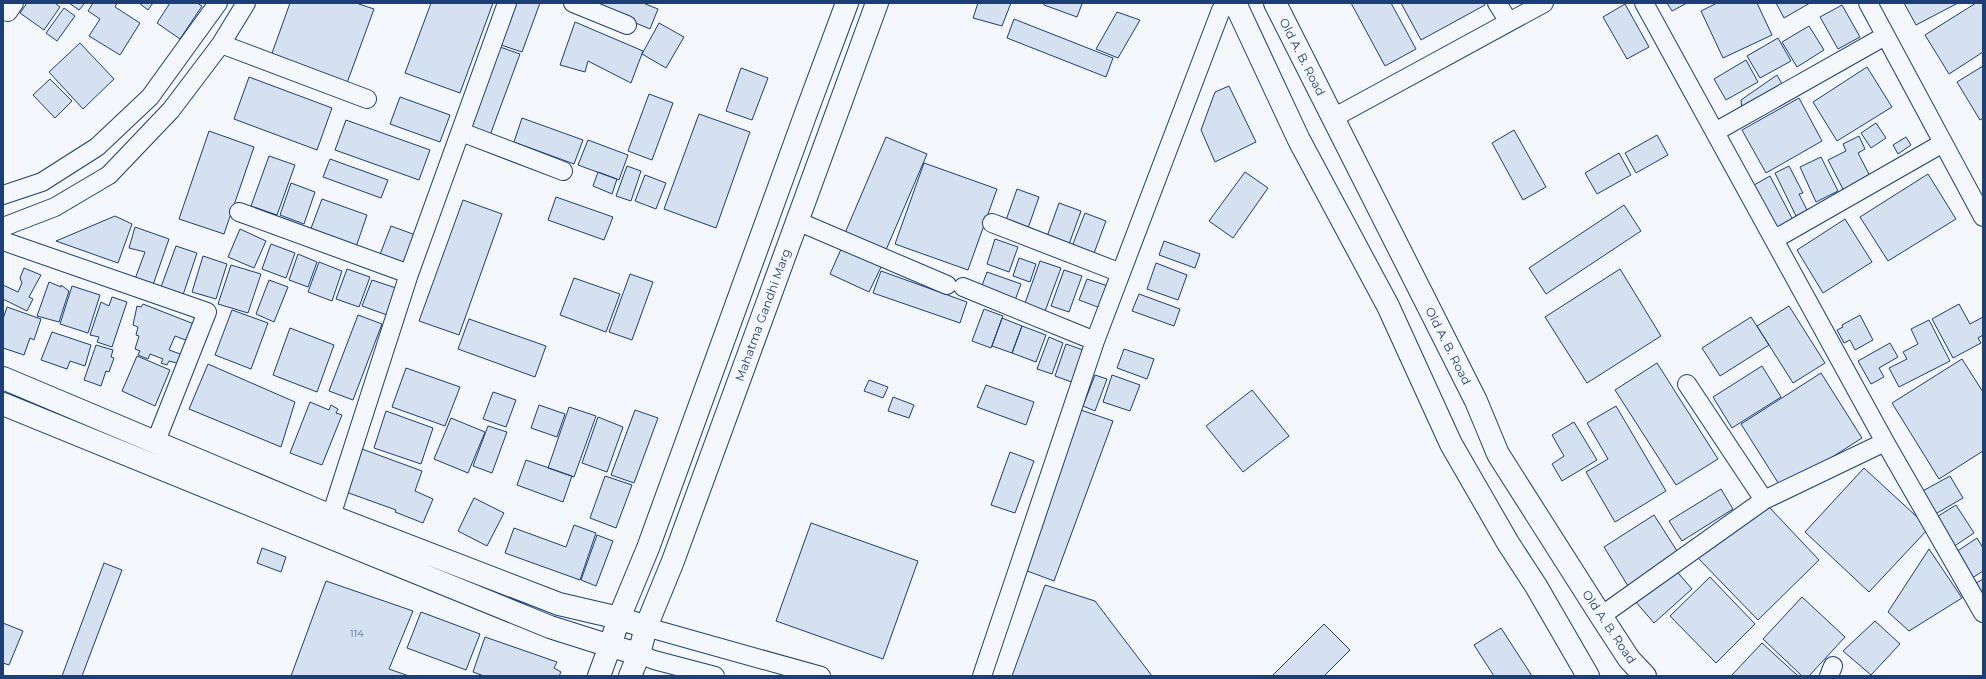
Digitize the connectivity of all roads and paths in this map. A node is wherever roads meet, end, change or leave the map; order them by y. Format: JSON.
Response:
{"nodes":[{"id":1,"x":218,"y":3,"type":"edge"},
{"id":2,"x":246,"y":3,"type":"edge"},
{"id":3,"x":507,"y":3,"type":"edge"},
{"id":4,"x":572,"y":3,"type":"edge"},
{"id":5,"x":847,"y":3,"type":"edge"},
{"id":6,"x":877,"y":3,"type":"edge"},
{"id":7,"x":1235,"y":3,"type":"edge"},
{"id":8,"x":1275,"y":3,"type":"edge"},
{"id":9,"x":1497,"y":3,"type":"edge"},
{"id":10,"x":1544,"y":3,"type":"edge"},
{"id":11,"x":1644,"y":3,"type":"edge"},
{"id":12,"x":1868,"y":3,"type":"edge"},
{"id":13,"x":1509,"y":22,"type":"junction"},
{"id":14,"x":627,"y":25,"type":"dead end"},
{"id":15,"x":1885,"y":36,"type":"junction"},
{"id":16,"x":221,"y":44,"type":"junction"},
{"id":17,"x":367,"y":99,"type":"dead end"},
{"id":18,"x":1333,"y":118,"type":"junction"},
{"id":19,"x":461,"y":132,"type":"junction"},
{"id":20,"x":1715,"y":132,"type":"junction"},
{"id":21,"x":1943,"y":143,"type":"junction"},
{"id":22,"x":564,"y":171,"type":"dead end"},
{"id":23,"x":3,"y":196,"type":"edge"},
{"id":24,"x":239,"y":212,"type":"dead end"},
{"id":25,"x":1983,"y":217,"type":"edge"},
{"id":26,"x":797,"y":221,"type":"junction"},
{"id":27,"x":992,"y":223,"type":"dead end"},
{"id":28,"x":3,"y":227,"type":"edge"},
{"id":29,"x":1775,"y":239,"type":"junction"},
{"id":30,"x":3,"y":241,"type":"edge"},
{"id":31,"x":1121,"y":273,"type":"junction"},
{"id":32,"x":409,"y":274,"type":"junction"},
{"id":33,"x":1095,"y":342,"type":"junction"},
{"id":34,"x":3,"y":378,"type":"edge"},
{"id":35,"x":1687,"y":384,"type":"dead end"},
{"id":36,"x":3,"y":404,"type":"edge"},
{"id":37,"x":156,"y":441,"type":"junction"},
{"id":38,"x":1885,"y":442,"type":"junction"},
{"id":39,"x":1764,"y":500,"type":"junction"},
{"id":40,"x":331,"y":516,"type":"junction"},
{"id":41,"x":1983,"y":613,"type":"edge"},
{"id":42,"x":1601,"y":616,"type":"junction"},
{"id":43,"x":619,"y":618,"type":"junction"},
{"id":44,"x":646,"y":627,"type":"junction"},
{"id":45,"x":610,"y":646,"type":"junction"},
{"id":46,"x":639,"y":654,"type":"junction"},
{"id":47,"x":599,"y":676,"type":"edge"},
{"id":48,"x":630,"y":676,"type":"edge"},
{"id":49,"x":715,"y":676,"type":"edge"},
{"id":50,"x":821,"y":676,"type":"edge"},
{"id":51,"x":982,"y":676,"type":"edge"},
{"id":52,"x":1588,"y":676,"type":"edge"},
{"id":53,"x":1645,"y":676,"type":"edge"}],
"edges":[{"from":1,"to":23,"type":"street"},
{"from":2,"to":16,"type":"street"},
{"from":3,"to":19,"type":"street"},
{"from":4,"to":14,"type":"street"},
{"from":5,"to":43,"type":"main road"},
{"from":6,"to":26,"type":"main road","name":"Mahatma Gandhi Marg"},
{"from":7,"to":31,"type":"street"},
{"from":7,"to":52,"type":"main road"},
{"from":8,"to":18,"type":"main road","name":"Old A. B. Road"},
{"from":9,"to":13,"type":"street"},
{"from":10,"to":13,"type":"street"},
{"from":11,"to":20,"type":"street"},
{"from":12,"to":15,"type":"street"},
{"from":13,"to":18,"type":"street"},
{"from":15,"to":20,"type":"street"},
{"from":15,"to":21,"type":"street"},
{"from":16,"to":17,"type":"street"},
{"from":16,"to":28,"type":"street"},
{"from":18,"to":42,"type":"main road","name":"Old A. B. Road"},
{"from":19,"to":22,"type":"street"},
{"from":19,"to":32,"type":"street"},
{"from":20,"to":29,"type":"street"},
{"from":21,"to":25,"type":"street"},
{"from":21,"to":29,"type":"street"},
{"from":24,"to":32,"type":"street"},
{"from":26,"to":33,"type":"street"},
{"from":26,"to":44,"type":"main road","name":"Mahatma Gandhi Marg"},
{"from":27,"to":31,"type":"street"},
{"from":29,"to":38,"type":"street"},
{"from":30,"to":37,"type":"street"},
{"from":31,"to":33,"type":"street"},
{"from":32,"to":40,"type":"street"},
{"from":33,"to":51,"type":"street"},
{"from":34,"to":37,"type":"main road"},
{"from":35,"to":39,"type":"street"},
{"from":36,"to":45,"type":"main road"},
{"from":37,"to":40,"type":"main road"},
{"from":38,"to":39,"type":"street"},
{"from":38,"to":41,"type":"street"},
{"from":39,"to":42,"type":"street"},
{"from":40,"to":43,"type":"main road"},
{"from":42,"to":53,"type":"main road","name":"Old A. B. Road"},
{"from":43,"to":44,"type":"main road"},
{"from":43,"to":45,"type":"main road"},
{"from":44,"to":46,"type":"main road","name":"Mahatma Gandhi Marg"},
{"from":44,"to":50,"type":"street"},
{"from":45,"to":46,"type":"main road"},
{"from":45,"to":47,"type":"main road"},
{"from":46,"to":48,"type":"main road"},
{"from":46,"to":49,"type":"street"}]}
